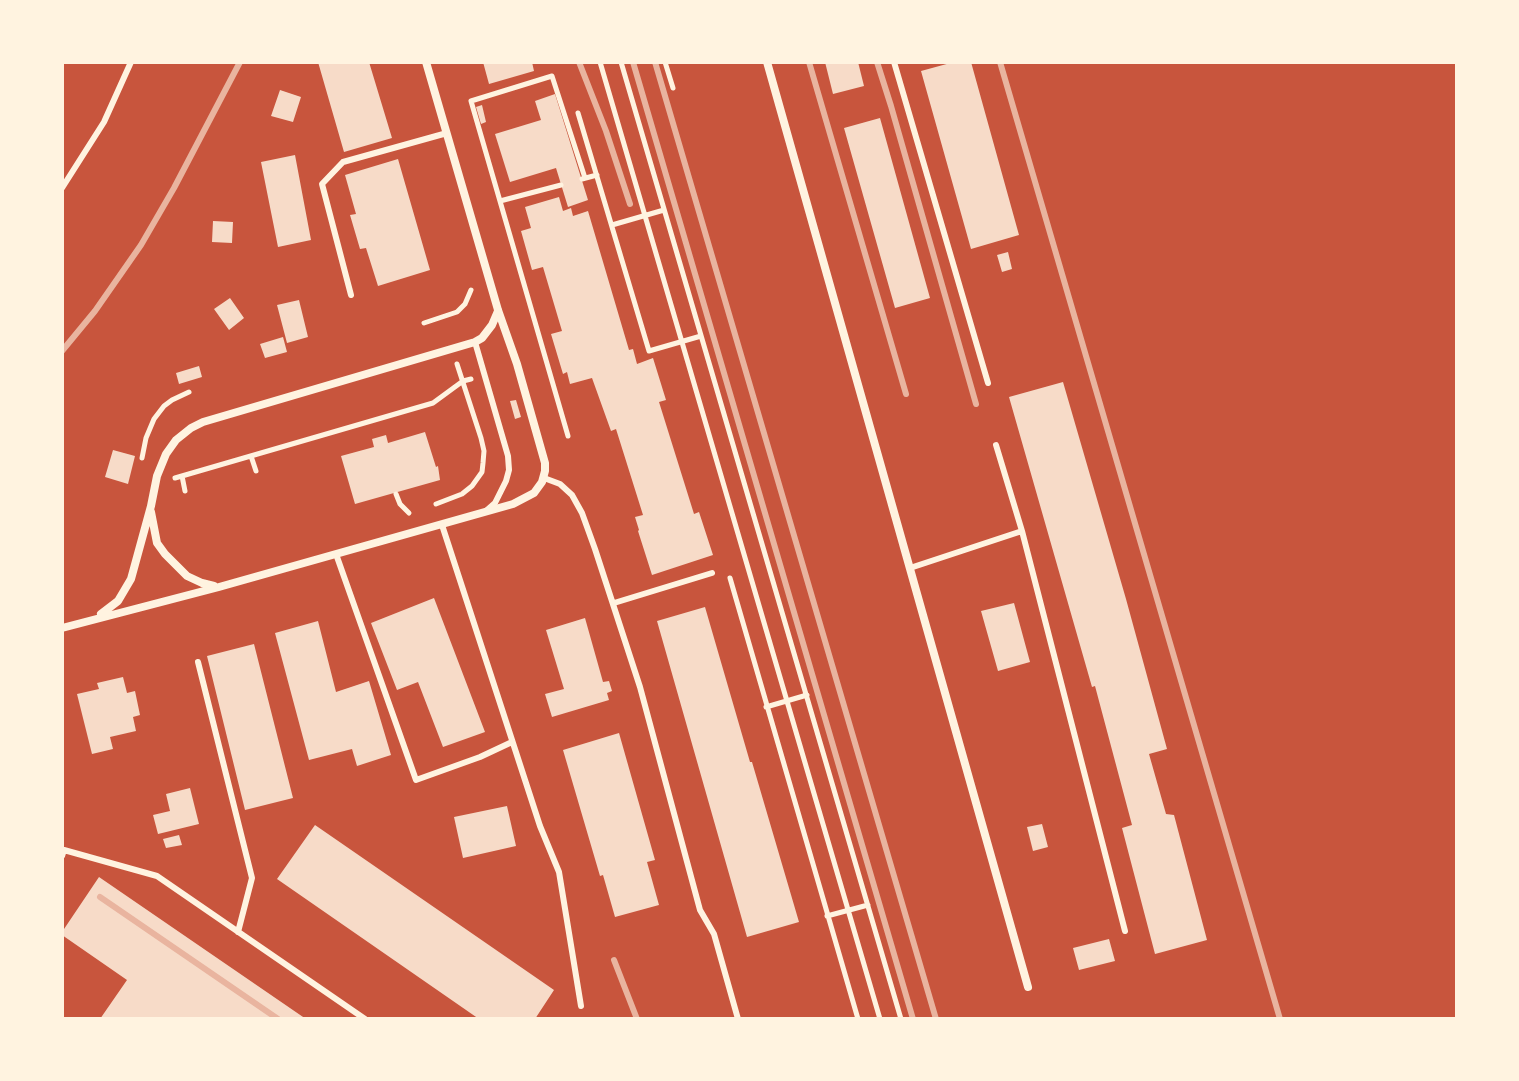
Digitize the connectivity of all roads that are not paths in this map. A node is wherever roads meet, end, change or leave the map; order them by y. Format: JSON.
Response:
{"nodes":[{"id":1,"x":131,"y":62,"type":"edge"},
{"id":2,"x":426,"y":62,"type":"edge"},
{"id":3,"x":767,"y":62,"type":"edge"},
{"id":4,"x":894,"y":62,"type":"edge"},
{"id":5,"x":447,"y":133,"type":"junction"},
{"id":6,"x":62,"y":188,"type":"edge"},
{"id":7,"x":351,"y":295,"type":"dead end"},
{"id":8,"x":498,"y":310,"type":"junction"},
{"id":9,"x":475,"y":342,"type":"junction"},
{"id":10,"x":988,"y":383,"type":"dead end"},
{"id":11,"x":996,"y":445,"type":"dead end"},
{"id":12,"x":544,"y":478,"type":"junction"},
{"id":13,"x":151,"y":506,"type":"junction"},
{"id":14,"x":484,"y":513,"type":"junction"},
{"id":15,"x":442,"y":525,"type":"junction"},
{"id":16,"x":1022,"y":531,"type":"junction"},
{"id":17,"x":336,"y":554,"type":"junction"},
{"id":18,"x":910,"y":568,"type":"junction"},
{"id":19,"x":712,"y":573,"type":"road end"},
{"id":20,"x":219,"y":587,"type":"junction"},
{"id":21,"x":614,"y":603,"type":"junction"},
{"id":22,"x":96,"y":618,"type":"junction"},
{"id":23,"x":62,"y":628,"type":"edge"},
{"id":24,"x":198,"y":662,"type":"dead end"},
{"id":25,"x":512,"y":742,"type":"junction"},
{"id":26,"x":63,"y":851,"type":"edge"},
{"id":27,"x":1125,"y":931,"type":"dead end"},
{"id":28,"x":238,"y":932,"type":"junction"},
{"id":29,"x":1028,"y":987,"type":"dead end"},
{"id":30,"x":581,"y":1006,"type":"dead end"},
{"id":31,"x":365,"y":1019,"type":"edge"},
{"id":32,"x":738,"y":1019,"type":"edge"}],
"edges":[{"from":1,"to":6,"type":"lane"},
{"from":2,"to":5,"type":"street"},
{"from":3,"to":18,"type":"street"},
{"from":4,"to":10,"type":"lane"},
{"from":5,"to":7,"type":"lane"},
{"from":5,"to":8,"type":"street"},
{"from":8,"to":9,"type":"street"},
{"from":8,"to":12,"type":"street"},
{"from":9,"to":13,"type":"street"},
{"from":9,"to":14,"type":"lane"},
{"from":11,"to":16,"type":"lane"},
{"from":12,"to":14,"type":"street"},
{"from":12,"to":21,"type":"lane"},
{"from":13,"to":20,"type":"street"},
{"from":13,"to":22,"type":"street"},
{"from":14,"to":15,"type":"street"},
{"from":15,"to":17,"type":"street"},
{"from":15,"to":25,"type":"lane"},
{"from":16,"to":18,"type":"lane"},
{"from":16,"to":27,"type":"lane"},
{"from":17,"to":20,"type":"street"},
{"from":17,"to":25,"type":"lane"},
{"from":18,"to":29,"type":"street"},
{"from":19,"to":21,"type":"lane"},
{"from":20,"to":22,"type":"street"},
{"from":21,"to":32,"type":"lane"},
{"from":22,"to":23,"type":"street"},
{"from":24,"to":28,"type":"lane"},
{"from":25,"to":30,"type":"lane"},
{"from":26,"to":28,"type":"lane"},
{"from":28,"to":31,"type":"lane"}]}
